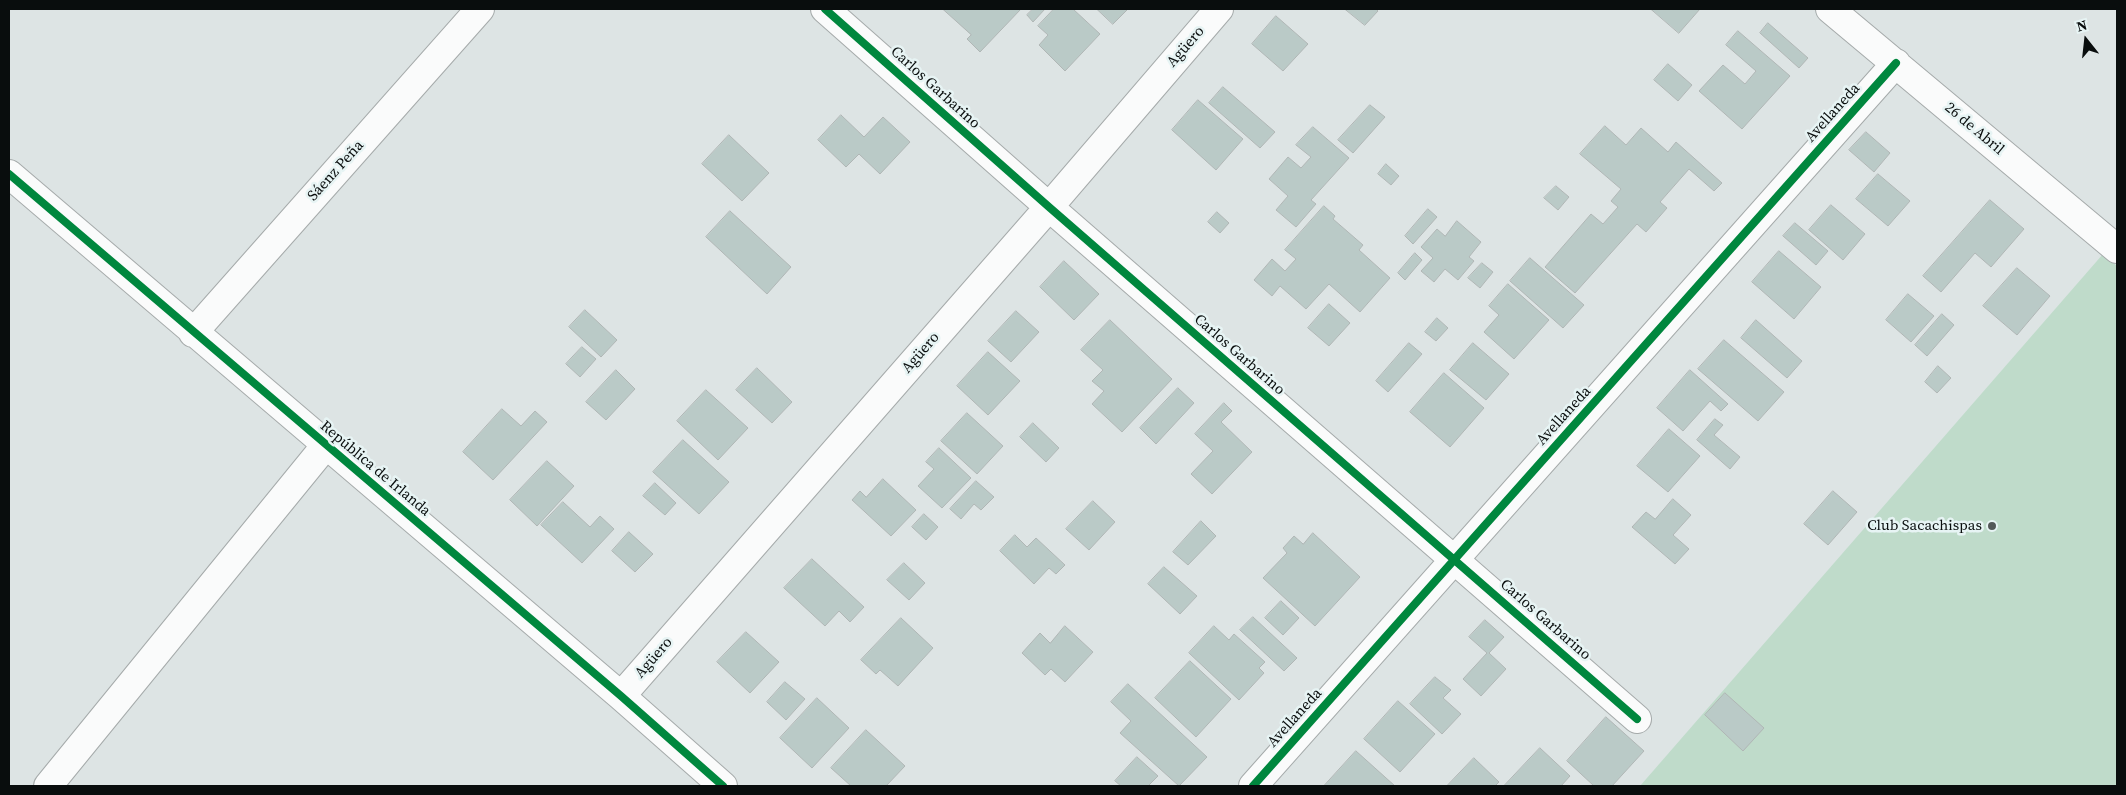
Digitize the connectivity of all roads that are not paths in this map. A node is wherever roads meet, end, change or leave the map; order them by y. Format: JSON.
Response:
{"nodes":[{"id":1,"x":480,"y":9,"type":"edge"},
{"id":2,"x":825,"y":9,"type":"edge"},
{"id":3,"x":1219,"y":9,"type":"edge"},
{"id":4,"x":1830,"y":9,"type":"edge"},
{"id":5,"x":1896,"y":63,"type":"junction"},
{"id":6,"x":9,"y":174,"type":"edge"},
{"id":7,"x":1049,"y":207,"type":"junction"},
{"id":8,"x":2117,"y":249,"type":"edge"},
{"id":9,"x":193,"y":332,"type":"junction"},
{"id":10,"x":326,"y":445,"type":"junction"},
{"id":11,"x":1454,"y":560,"type":"junction"},
{"id":12,"x":621,"y":696,"type":"junction"},
{"id":13,"x":1637,"y":719,"type":"dead end"},
{"id":14,"x":48,"y":786,"type":"edge"},
{"id":15,"x":723,"y":786,"type":"edge"},
{"id":16,"x":1253,"y":786,"type":"edge"}],
"edges":[{"from":1,"to":9,"type":"street","name":"Sáenz Peña"},
{"from":2,"to":7,"type":"street","name":"Carlos Garbarino"},
{"from":3,"to":7,"type":"street","name":"Agüero"},
{"from":4,"to":5,"type":"street","name":"26 de Abril"},
{"from":5,"to":8,"type":"street","name":"26 de Abril"},
{"from":5,"to":11,"type":"street","name":"Avellaneda"},
{"from":6,"to":9,"type":"street","name":"República de Irlanda"},
{"from":7,"to":11,"type":"street","name":"Carlos Garbarino"},
{"from":7,"to":12,"type":"street","name":"Agüero"},
{"from":9,"to":10,"type":"street","name":"República de Irlanda"},
{"from":10,"to":12,"type":"street","name":"República de Irlanda"},
{"from":10,"to":14,"type":"street"},
{"from":11,"to":13,"type":"street","name":"Carlos Garbarino"},
{"from":11,"to":16,"type":"street","name":"Avellaneda"},
{"from":12,"to":15,"type":"street","name":"República de Irlanda"}]}
